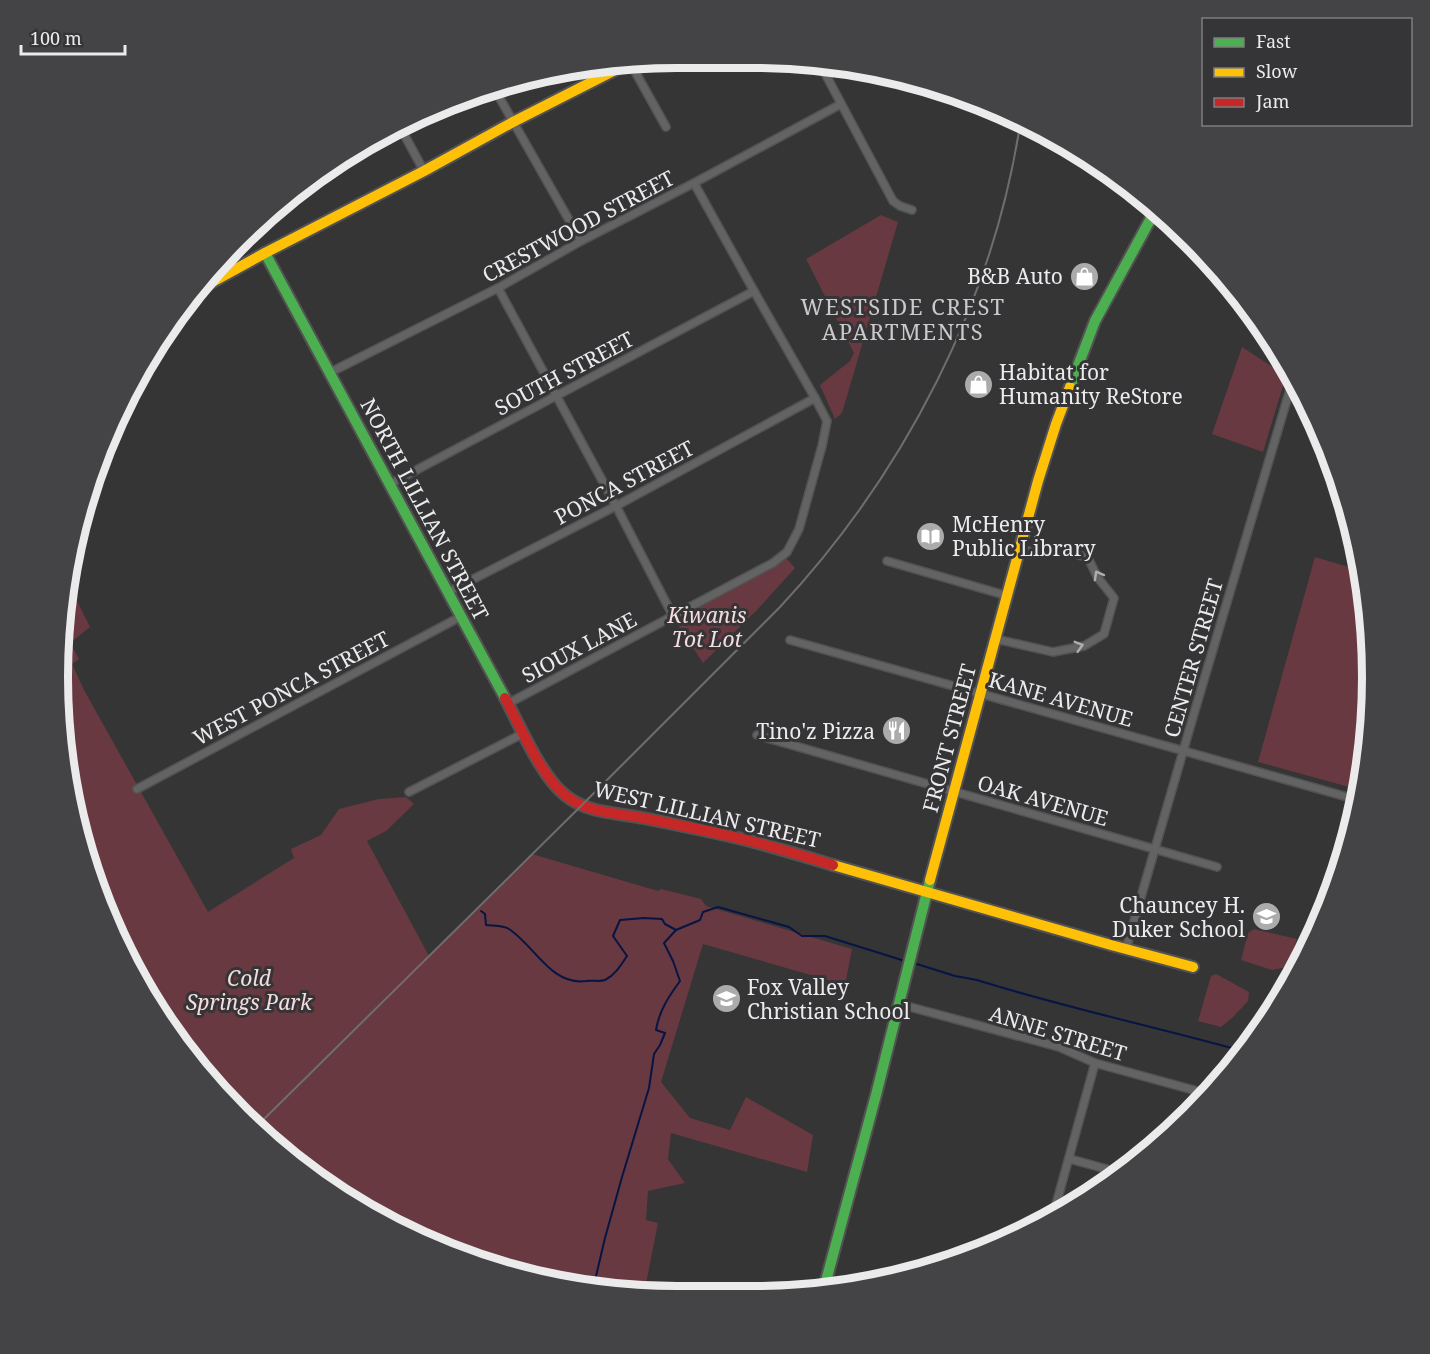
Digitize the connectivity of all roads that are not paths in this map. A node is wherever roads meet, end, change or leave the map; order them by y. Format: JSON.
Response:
{"nodes":[{"id":1,"x":634,"y":69,"type":"edge"},
{"id":2,"x":824,"y":72,"type":"edge"},
{"id":3,"x":600,"y":73,"type":"edge"},
{"id":4,"x":498,"y":95,"type":"edge"},
{"id":5,"x":841,"y":105,"type":"junction"},
{"id":6,"x":513,"y":122,"type":"junction"},
{"id":7,"x":666,"y":127,"type":"dead end"},
{"id":8,"x":403,"y":132,"type":"edge"},
{"id":9,"x":424,"y":171,"type":"junction"},
{"id":10,"x":694,"y":183,"type":"junction"},
{"id":11,"x":912,"y":210,"type":"dead end"},
{"id":12,"x":1152,"y":216,"type":"edge"},
{"id":13,"x":581,"y":241,"type":"junction"},
{"id":14,"x":265,"y":253,"type":"junction"},
{"id":15,"x":215,"y":280,"type":"edge"},
{"id":16,"x":498,"y":288,"type":"junction"},
{"id":17,"x":753,"y":291,"type":"junction"},
{"id":18,"x":329,"y":372,"type":"junction"},
{"id":19,"x":1290,"y":388,"type":"edge"},
{"id":20,"x":556,"y":395,"type":"junction"},
{"id":21,"x":815,"y":398,"type":"junction"},
{"id":22,"x":390,"y":484,"type":"junction"},
{"id":23,"x":616,"y":506,"type":"junction"},
{"id":24,"x":1021,"y":549,"type":"junction"},
{"id":25,"x":887,"y":561,"type":"dead end"},
{"id":26,"x":448,"y":592,"type":"junction"},
{"id":27,"x":1008,"y":596,"type":"junction"},
{"id":28,"x":673,"y":616,"type":"junction"},
{"id":29,"x":460,"y":617,"type":"junction"},
{"id":30,"x":996,"y":639,"type":"junction"},
{"id":31,"x":790,"y":640,"type":"dead end"},
{"id":32,"x":981,"y":694,"type":"junction"},
{"id":33,"x":509,"y":703,"type":"junction"},
{"id":34,"x":524,"y":733,"type":"junction"},
{"id":35,"x":757,"y":735,"type":"dead end"},
{"id":36,"x":1183,"y":750,"type":"junction"},
{"id":37,"x":553,"y":783,"type":"joint"},
{"id":38,"x":137,"y":789,"type":"dead end"},
{"id":39,"x":409,"y":792,"type":"dead end"},
{"id":40,"x":955,"y":792,"type":"junction"},
{"id":41,"x":1351,"y":798,"type":"edge"},
{"id":42,"x":1155,"y":850,"type":"junction"},
{"id":43,"x":1217,"y":867,"type":"dead end"},
{"id":44,"x":927,"y":892,"type":"junction"},
{"id":45,"x":1126,"y":949,"type":"junction"},
{"id":46,"x":1192,"y":967,"type":"dead end"},
{"id":47,"x":899,"y":1004,"type":"junction"},
{"id":48,"x":1095,"y":1063,"type":"junction"},
{"id":49,"x":1199,"y":1092,"type":"edge"},
{"id":50,"x":1070,"y":1159,"type":"junction"},
{"id":51,"x":1111,"y":1170,"type":"edge"},
{"id":52,"x":1056,"y":1206,"type":"edge"},
{"id":53,"x":826,"y":1282,"type":"edge"}],
"edges":[{"from":1,"to":7,"type":"street"},
{"from":2,"to":5,"type":"street"},
{"from":3,"to":6,"type":"street"},
{"from":4,"to":6,"type":"street"},
{"from":5,"to":10,"type":"street","name":"CRESTWOOD STREET"},
{"from":5,"to":11,"type":"street"},
{"from":6,"to":9,"type":"street"},
{"from":6,"to":13,"type":"street"},
{"from":8,"to":9,"type":"street"},
{"from":9,"to":14,"type":"street"},
{"from":10,"to":13,"type":"street","name":"CRESTWOOD STREET"},
{"from":10,"to":17,"type":"street","name":"SIOUX LANE"},
{"from":12,"to":24,"type":"street","name":"FRONT STREET"},
{"from":13,"to":16,"type":"street","name":"CRESTWOOD STREET"},
{"from":14,"to":15,"type":"street"},
{"from":14,"to":18,"type":"street","name":"NORTH LILLIAN STREET"},
{"from":16,"to":18,"type":"street","name":"CRESTWOOD STREET"},
{"from":16,"to":20,"type":"street"},
{"from":17,"to":20,"type":"street","name":"SOUTH STREET"},
{"from":17,"to":21,"type":"street","name":"SIOUX LANE"},
{"from":18,"to":22,"type":"street","name":"NORTH LILLIAN STREET"},
{"from":19,"to":36,"type":"street","name":"CENTER STREET"},
{"from":20,"to":22,"type":"street","name":"SOUTH STREET"},
{"from":20,"to":23,"type":"street"},
{"from":21,"to":23,"type":"street","name":"PONCA STREET"},
{"from":21,"to":28,"type":"street","name":"SIOUX LANE"},
{"from":22,"to":26,"type":"street","name":"NORTH LILLIAN STREET"},
{"from":23,"to":26,"type":"street","name":"PONCA STREET"},
{"from":23,"to":28,"type":"street"},
{"from":24,"to":27,"type":"street","name":"FRONT STREET"},
{"from":30,"to":24,"type":"street","one_way":true},
{"from":25,"to":27,"type":"street"},
{"from":26,"to":29,"type":"street","name":"NORTH LILLIAN STREET"},
{"from":27,"to":30,"type":"street","name":"FRONT STREET"},
{"from":28,"to":33,"type":"street","name":"SIOUX LANE"},
{"from":29,"to":33,"type":"street","name":"NORTH LILLIAN STREET"},
{"from":29,"to":38,"type":"street","name":"WEST PONCA STREET"},
{"from":30,"to":32,"type":"street","name":"FRONT STREET"},
{"from":31,"to":32,"type":"street","name":"KANE AVENUE"},
{"from":32,"to":36,"type":"street","name":"KANE AVENUE"},
{"from":32,"to":40,"type":"street","name":"FRONT STREET"},
{"from":33,"to":34,"type":"street","name":"NORTH LILLIAN STREET"},
{"from":34,"to":37,"type":"street","name":"NORTH LILLIAN STREET"},
{"from":34,"to":39,"type":"street"},
{"from":35,"to":40,"type":"street","name":"OAK AVENUE"},
{"from":36,"to":41,"type":"street","name":"KANE AVENUE"},
{"from":36,"to":42,"type":"street","name":"CENTER STREET"},
{"from":37,"to":44,"type":"street","name":"WEST LILLIAN STREET"},
{"from":40,"to":42,"type":"street","name":"OAK AVENUE"},
{"from":40,"to":44,"type":"street","name":"FRONT STREET"},
{"from":42,"to":43,"type":"street","name":"OAK AVENUE"},
{"from":42,"to":45,"type":"street","name":"CENTER STREET"},
{"from":44,"to":45,"type":"street","name":"WEST LILLIAN STREET"},
{"from":44,"to":47,"type":"street","name":"FRONT STREET"},
{"from":45,"to":46,"type":"street","name":"WEST LILLIAN STREET"},
{"from":47,"to":48,"type":"street","name":"ANNE STREET"},
{"from":47,"to":53,"type":"street","name":"FRONT STREET"},
{"from":48,"to":49,"type":"street","name":"ANNE STREET"},
{"from":48,"to":50,"type":"street"},
{"from":50,"to":51,"type":"street"},
{"from":50,"to":52,"type":"street"}]}
